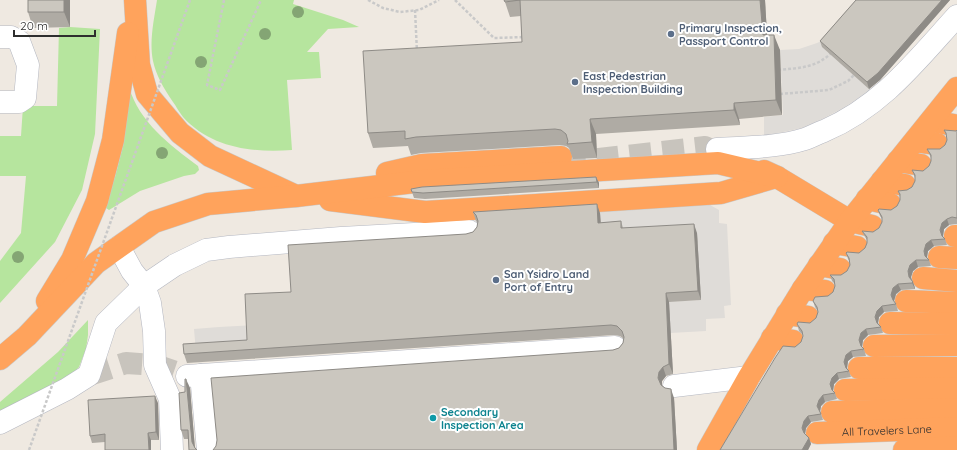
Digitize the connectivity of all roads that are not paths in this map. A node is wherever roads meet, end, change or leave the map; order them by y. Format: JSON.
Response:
{"nodes":[{"id":1,"x":135,"y":0,"type":"edge"},
{"id":2,"x":957,"y":16,"type":"edge"},
{"id":3,"x":0,"y":36,"type":"edge"},
{"id":4,"x":954,"y":96,"type":"edge"},
{"id":5,"x":0,"y":102,"type":"edge"},
{"id":6,"x":931,"y":121,"type":"junction"},
{"id":7,"x":954,"y":125,"type":"dead end"},
{"id":8,"x":915,"y":141,"type":"junction"},
{"id":9,"x":937,"y":144,"type":"dead end"},
{"id":10,"x":717,"y":149,"type":"junction"},
{"id":11,"x":898,"y":161,"type":"junction"},
{"id":12,"x":921,"y":165,"type":"dead end"},
{"id":13,"x":777,"y":177,"type":"junction"},
{"id":14,"x":882,"y":181,"type":"junction"},
{"id":15,"x":905,"y":185,"type":"dead end"},
{"id":16,"x":296,"y":196,"type":"junction"},
{"id":17,"x":868,"y":199,"type":"junction"},
{"id":18,"x":890,"y":204,"type":"dead end"},
{"id":19,"x":850,"y":221,"type":"junction"},
{"id":20,"x":872,"y":226,"type":"dead end"},
{"id":21,"x":469,"y":231,"type":"dead end"},
{"id":22,"x":834,"y":243,"type":"junction"},
{"id":23,"x":119,"y":247,"type":"junction"},
{"id":24,"x":857,"y":247,"type":"dead end"},
{"id":25,"x":819,"y":266,"type":"junction"},
{"id":26,"x":840,"y":269,"type":"dead end"},
{"id":27,"x":923,"y":278,"type":"dead end"},
{"id":28,"x":957,"y":281,"type":"edge"},
{"id":29,"x":144,"y":286,"type":"junction"},
{"id":30,"x":802,"y":289,"type":"junction"},
{"id":31,"x":825,"y":291,"type":"dead end"},
{"id":32,"x":906,"y":300,"type":"dead end"},
{"id":33,"x":957,"y":303,"type":"edge"},
{"id":34,"x":890,"y":323,"type":"dead end"},
{"id":35,"x":957,"y":324,"type":"edge"},
{"id":36,"x":27,"y":336,"type":"junction"},
{"id":37,"x":957,"y":345,"type":"edge"},
{"id":38,"x":874,"y":346,"type":"dead end"},
{"id":39,"x":615,"y":347,"type":"dead end"},
{"id":40,"x":0,"y":359,"type":"edge"},
{"id":41,"x":859,"y":368,"type":"dead end"},
{"id":42,"x":957,"y":368,"type":"edge"},
{"id":43,"x":757,"y":377,"type":"junction"},
{"id":44,"x":674,"y":386,"type":"dead end"},
{"id":45,"x":957,"y":388,"type":"edge"},
{"id":46,"x":845,"y":390,"type":"dead end"},
{"id":47,"x":957,"y":409,"type":"edge"},
{"id":48,"x":832,"y":412,"type":"dead end"},
{"id":49,"x":0,"y":423,"type":"edge"},
{"id":50,"x":957,"y":428,"type":"edge"},
{"id":51,"x":818,"y":433,"type":"dead end"},
{"id":52,"x":720,"y":440,"type":"edge"},
{"id":53,"x":957,"y":447,"type":"edge"},
{"id":54,"x":172,"y":450,"type":"edge"},
{"id":55,"x":208,"y":450,"type":"edge"},
{"id":56,"x":904,"y":450,"type":"edge"}],
"edges":[{"from":1,"to":16,"type":"highway"},
{"from":1,"to":36,"type":"highway"},
{"from":2,"to":10,"type":"lane"},
{"from":3,"to":5,"type":"lane"},
{"from":4,"to":6,"type":"highway"},
{"from":6,"to":7,"type":"highway"},
{"from":6,"to":8,"type":"highway"},
{"from":8,"to":9,"type":"highway"},
{"from":8,"to":11,"type":"highway"},
{"from":10,"to":13,"type":"highway"},
{"from":10,"to":16,"type":"highway"},
{"from":11,"to":12,"type":"highway"},
{"from":11,"to":14,"type":"highway"},
{"from":13,"to":16,"type":"highway"},
{"from":13,"to":19,"type":"highway"},
{"from":14,"to":15,"type":"highway"},
{"from":14,"to":17,"type":"highway"},
{"from":16,"to":23,"type":"highway"},
{"from":17,"to":18,"type":"highway"},
{"from":17,"to":19,"type":"highway"},
{"from":19,"to":20,"type":"highway"},
{"from":19,"to":22,"type":"highway"},
{"from":21,"to":29,"type":"lane"},
{"from":22,"to":24,"type":"highway"},
{"from":22,"to":25,"type":"highway"},
{"from":23,"to":29,"type":"lane"},
{"from":23,"to":36,"type":"highway"},
{"from":25,"to":26,"type":"highway"},
{"from":25,"to":30,"type":"highway"},
{"from":27,"to":28,"type":"highway"},
{"from":29,"to":49,"type":"lane"},
{"from":29,"to":54,"type":"lane"},
{"from":30,"to":31,"type":"highway"},
{"from":30,"to":43,"type":"highway"},
{"from":32,"to":33,"type":"highway"},
{"from":34,"to":35,"type":"highway"},
{"from":36,"to":40,"type":"highway"},
{"from":37,"to":38,"type":"highway"},
{"from":39,"to":55,"type":"lane"},
{"from":41,"to":42,"type":"highway"},
{"from":43,"to":44,"type":"lane"},
{"from":43,"to":52,"type":"highway"},
{"from":45,"to":46,"type":"highway"},
{"from":47,"to":48,"type":"highway","name":"All Travelers Lane"},
{"from":50,"to":51,"type":"highway","name":"All Travelers Lane"},
{"from":53,"to":56,"type":"highway"}]}
